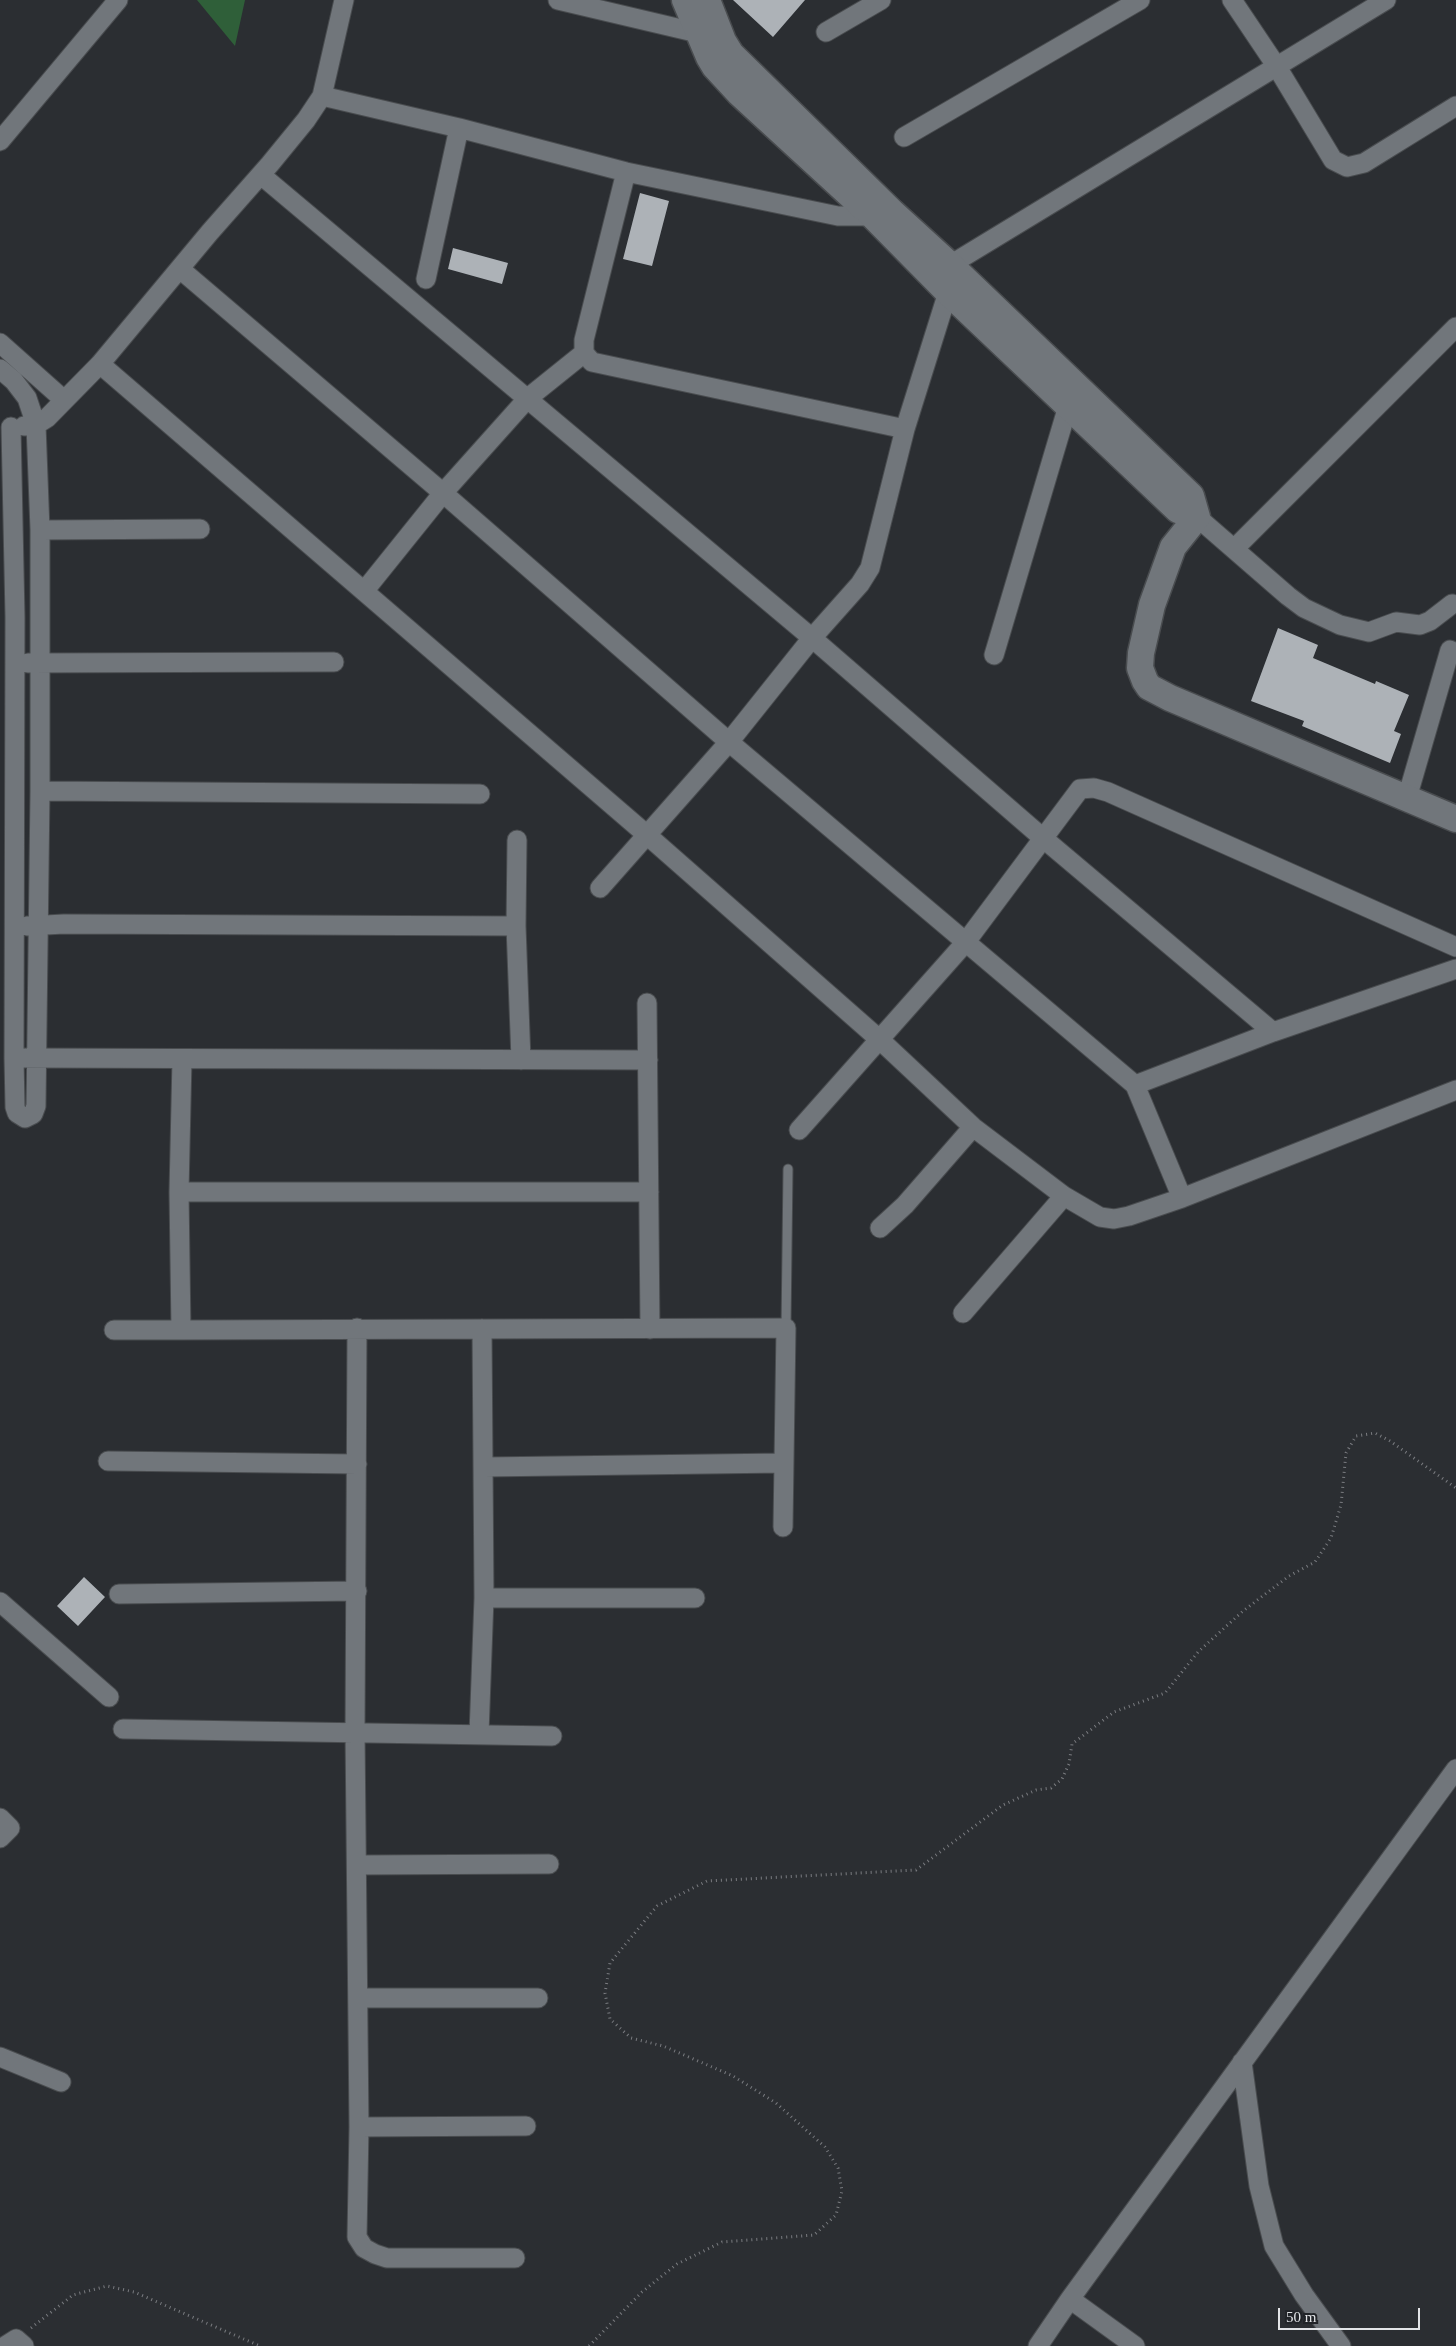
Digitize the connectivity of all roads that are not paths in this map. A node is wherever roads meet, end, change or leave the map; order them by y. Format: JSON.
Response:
{"nodes":[{"id":1,"x":118,"y":0,"type":"edge"},
{"id":2,"x":344,"y":0,"type":"edge"},
{"id":3,"x":558,"y":0,"type":"edge"},
{"id":4,"x":685,"y":0,"type":"edge"},
{"id":5,"x":707,"y":0,"type":"edge"},
{"id":6,"x":881,"y":0,"type":"edge"},
{"id":7,"x":1140,"y":0,"type":"edge"},
{"id":8,"x":1232,"y":0,"type":"edge"},
{"id":9,"x":1386,"y":0,"type":"edge"},
{"id":10,"x":826,"y":32,"type":"dead end"},
{"id":11,"x":698,"y":33,"type":"junction"},
{"id":12,"x":1277,"y":67,"type":"junction"},
{"id":13,"x":322,"y":96,"type":"junction"},
{"id":14,"x":1456,"y":106,"type":"edge"},
{"id":15,"x":459,"y":128,"type":"junction"},
{"id":16,"x":904,"y":137,"type":"dead end"},
{"id":17,"x":0,"y":141,"type":"edge"},
{"id":18,"x":626,"y":172,"type":"junction"},
{"id":19,"x":260,"y":175,"type":"junction"},
{"id":20,"x":883,"y":214,"type":"junction"},
{"id":21,"x":950,"y":265,"type":"junction"},
{"id":22,"x":180,"y":269,"type":"junction"},
{"id":23,"x":426,"y":279,"type":"dead end"},
{"id":24,"x":948,"y":292,"type":"junction"},
{"id":25,"x":1456,"y":327,"type":"edge"},
{"id":26,"x":0,"y":343,"type":"edge"},
{"id":27,"x":584,"y":354,"type":"junction"},
{"id":28,"x":100,"y":364,"type":"junction"},
{"id":29,"x":0,"y":369,"type":"edge"},
{"id":30,"x":528,"y":398,"type":"junction"},
{"id":31,"x":64,"y":400,"type":"junction"},
{"id":32,"x":1068,"y":406,"type":"junction"},
{"id":33,"x":36,"y":425,"type":"junction"},
{"id":34,"x":6,"y":427,"type":"edge"},
{"id":35,"x":904,"y":429,"type":"junction"},
{"id":36,"x":37,"y":454,"type":"junction"},
{"id":37,"x":6,"y":456,"type":"edge"},
{"id":38,"x":443,"y":493,"type":"junction"},
{"id":39,"x":1197,"y":517,"type":"junction"},
{"id":40,"x":200,"y":528,"type":"dead end"},
{"id":41,"x":40,"y":530,"type":"junction"},
{"id":42,"x":1234,"y":549,"type":"junction"},
{"id":43,"x":365,"y":590,"type":"junction"},
{"id":44,"x":1452,"y":604,"type":"dead end"},
{"id":45,"x":7,"y":618,"type":"edge"},
{"id":46,"x":812,"y":638,"type":"junction"},
{"id":47,"x":1450,"y":650,"type":"dead end"},
{"id":48,"x":994,"y":655,"type":"dead end"},
{"id":49,"x":39,"y":662,"type":"junction"},
{"id":50,"x":334,"y":662,"type":"dead end"},
{"id":51,"x":14,"y":664,"type":"junction"},
{"id":52,"x":729,"y":742,"type":"junction"},
{"id":53,"x":40,"y":792,"type":"junction"},
{"id":54,"x":480,"y":794,"type":"dead end"},
{"id":55,"x":1407,"y":798,"type":"junction"},
{"id":56,"x":1456,"y":818,"type":"edge"},
{"id":57,"x":647,"y":835,"type":"junction"},
{"id":58,"x":1044,"y":839,"type":"junction"},
{"id":59,"x":517,"y":840,"type":"dead end"},
{"id":60,"x":600,"y":888,"type":"dead end"},
{"id":61,"x":39,"y":903,"type":"junction"},
{"id":62,"x":7,"y":905,"type":"edge"},
{"id":63,"x":39,"y":924,"type":"junction"},
{"id":64,"x":516,"y":926,"type":"junction"},
{"id":65,"x":16,"y":927,"type":"junction"},
{"id":66,"x":965,"y":943,"type":"junction"},
{"id":67,"x":1456,"y":947,"type":"edge"},
{"id":68,"x":1456,"y":969,"type":"edge"},
{"id":69,"x":647,"y":1003,"type":"dead end"},
{"id":70,"x":1273,"y":1032,"type":"junction"},
{"id":71,"x":879,"y":1039,"type":"junction"},
{"id":72,"x":37,"y":1057,"type":"junction"},
{"id":73,"x":14,"y":1058,"type":"junction"},
{"id":74,"x":182,"y":1059,"type":"junction"},
{"id":75,"x":521,"y":1060,"type":"junction"},
{"id":76,"x":648,"y":1060,"type":"junction"},
{"id":77,"x":1135,"y":1085,"type":"junction"},
{"id":78,"x":1456,"y":1090,"type":"edge"},
{"id":79,"x":974,"y":1127,"type":"junction"},
{"id":80,"x":799,"y":1130,"type":"dead end"},
{"id":81,"x":788,"y":1169,"type":"dead end"},
{"id":82,"x":179,"y":1192,"type":"junction"},
{"id":83,"x":649,"y":1192,"type":"junction"},
{"id":84,"x":1064,"y":1196,"type":"junction"},
{"id":85,"x":1182,"y":1198,"type":"junction"},
{"id":86,"x":880,"y":1228,"type":"dead end"},
{"id":87,"x":963,"y":1313,"type":"dead end"},
{"id":88,"x":357,"y":1328,"type":"junction"},
{"id":89,"x":786,"y":1328,"type":"junction"},
{"id":90,"x":482,"y":1329,"type":"junction"},
{"id":91,"x":650,"y":1329,"type":"junction"},
{"id":92,"x":114,"y":1330,"type":"dead end"},
{"id":93,"x":181,"y":1330,"type":"junction"},
{"id":94,"x":108,"y":1461,"type":"dead end"},
{"id":95,"x":783,"y":1463,"type":"junction"},
{"id":96,"x":357,"y":1464,"type":"junction"},
{"id":97,"x":484,"y":1467,"type":"junction"},
{"id":98,"x":783,"y":1527,"type":"dead end"},
{"id":99,"x":357,"y":1591,"type":"junction"},
{"id":100,"x":119,"y":1594,"type":"dead end"},
{"id":101,"x":484,"y":1598,"type":"junction"},
{"id":102,"x":695,"y":1598,"type":"dead end"},
{"id":103,"x":0,"y":1602,"type":"edge"},
{"id":104,"x":109,"y":1697,"type":"dead end"},
{"id":105,"x":123,"y":1729,"type":"dead end"},
{"id":106,"x":355,"y":1732,"type":"junction"},
{"id":107,"x":479,"y":1734,"type":"junction"},
{"id":108,"x":552,"y":1736,"type":"dead end"},
{"id":109,"x":1456,"y":1769,"type":"edge"},
{"id":110,"x":0,"y":1818,"type":"edge"},
{"id":111,"x":0,"y":1838,"type":"edge"},
{"id":112,"x":549,"y":1864,"type":"dead end"},
{"id":113,"x":358,"y":1865,"type":"junction"},
{"id":114,"x":359,"y":1998,"type":"junction"},
{"id":115,"x":538,"y":1998,"type":"dead end"},
{"id":116,"x":1,"y":2061,"type":"edge"},
{"id":117,"x":1242,"y":2062,"type":"junction"},
{"id":118,"x":61,"y":2082,"type":"dead end"},
{"id":119,"x":526,"y":2126,"type":"dead end"},
{"id":120,"x":359,"y":2128,"type":"junction"},
{"id":121,"x":515,"y":2258,"type":"dead end"},
{"id":122,"x":1070,"y":2299,"type":"junction"},
{"id":123,"x":1038,"y":2346,"type":"edge"},
{"id":124,"x":1135,"y":2346,"type":"edge"},
{"id":125,"x":1341,"y":2346,"type":"edge"}],
"edges":[{"from":1,"to":17,"type":"street"},
{"from":2,"to":13,"type":"street"},
{"from":3,"to":11,"type":"street"},
{"from":4,"to":11,"type":"street"},
{"from":5,"to":20,"type":"street"},
{"from":6,"to":10,"type":"street"},
{"from":7,"to":16,"type":"street"},
{"from":8,"to":12,"type":"street"},
{"from":9,"to":12,"type":"street"},
{"from":11,"to":20,"type":"street"},
{"from":12,"to":14,"type":"street"},
{"from":12,"to":21,"type":"street"},
{"from":13,"to":15,"type":"street"},
{"from":13,"to":19,"type":"street"},
{"from":15,"to":18,"type":"street"},
{"from":15,"to":23,"type":"street"},
{"from":18,"to":20,"type":"street"},
{"from":18,"to":27,"type":"street"},
{"from":19,"to":22,"type":"street"},
{"from":19,"to":30,"type":"street"},
{"from":20,"to":21,"type":"street"},
{"from":20,"to":24,"type":"street"},
{"from":21,"to":39,"type":"street"},
{"from":22,"to":28,"type":"street"},
{"from":22,"to":38,"type":"street"},
{"from":24,"to":32,"type":"street"},
{"from":24,"to":35,"type":"street"},
{"from":25,"to":42,"type":"street"},
{"from":26,"to":31,"type":"street"},
{"from":27,"to":30,"type":"street"},
{"from":27,"to":35,"type":"street"},
{"from":28,"to":31,"type":"street"},
{"from":28,"to":43,"type":"street"},
{"from":29,"to":33,"type":"street"},
{"from":30,"to":38,"type":"street"},
{"from":30,"to":46,"type":"street"},
{"from":31,"to":33,"type":"street"},
{"from":32,"to":39,"type":"street"},
{"from":32,"to":48,"type":"street"},
{"from":33,"to":34,"type":"street"},
{"from":33,"to":36,"type":"street"},
{"from":34,"to":37,"type":"street"},
{"from":35,"to":46,"type":"street"},
{"from":36,"to":37,"type":"street"},
{"from":36,"to":41,"type":"street"},
{"from":37,"to":45,"type":"street"},
{"from":38,"to":43,"type":"street"},
{"from":38,"to":52,"type":"street"},
{"from":39,"to":42,"type":"street"},
{"from":39,"to":55,"type":"street"},
{"from":40,"to":41,"type":"street"},
{"from":41,"to":49,"type":"street"},
{"from":42,"to":44,"type":"street"},
{"from":43,"to":57,"type":"street"},
{"from":45,"to":51,"type":"street"},
{"from":46,"to":52,"type":"street"},
{"from":46,"to":58,"type":"street"},
{"from":47,"to":55,"type":"street"},
{"from":49,"to":50,"type":"street"},
{"from":49,"to":51,"type":"street"},
{"from":49,"to":53,"type":"street"},
{"from":51,"to":62,"type":"street"},
{"from":52,"to":57,"type":"street"},
{"from":52,"to":66,"type":"street"},
{"from":53,"to":54,"type":"street"},
{"from":53,"to":61,"type":"street"},
{"from":55,"to":56,"type":"street"},
{"from":57,"to":60,"type":"street"},
{"from":57,"to":71,"type":"street"},
{"from":58,"to":66,"type":"street"},
{"from":58,"to":67,"type":"street"},
{"from":58,"to":70,"type":"street"},
{"from":59,"to":64,"type":"street"},
{"from":61,"to":62,"type":"street"},
{"from":61,"to":63,"type":"street"},
{"from":62,"to":65,"type":"street"},
{"from":63,"to":64,"type":"street"},
{"from":63,"to":65,"type":"street"},
{"from":63,"to":72,"type":"street"},
{"from":64,"to":75,"type":"street"},
{"from":65,"to":73,"type":"street"},
{"from":66,"to":71,"type":"street"},
{"from":66,"to":77,"type":"street"},
{"from":68,"to":70,"type":"street"},
{"from":69,"to":76,"type":"street"},
{"from":70,"to":77,"type":"street"},
{"from":71,"to":79,"type":"street"},
{"from":71,"to":80,"type":"street"},
{"from":72,"to":73,"type":"street"},
{"from":72,"to":73,"type":"street"},
{"from":72,"to":74,"type":"street"},
{"from":74,"to":75,"type":"street"},
{"from":74,"to":82,"type":"street"},
{"from":75,"to":76,"type":"street"},
{"from":76,"to":83,"type":"street"},
{"from":77,"to":85,"type":"street"},
{"from":78,"to":85,"type":"street"},
{"from":79,"to":84,"type":"street"},
{"from":79,"to":86,"type":"street"},
{"from":81,"to":89,"type":"lane"},
{"from":82,"to":83,"type":"street"},
{"from":82,"to":93,"type":"street"},
{"from":83,"to":91,"type":"street"},
{"from":84,"to":85,"type":"street"},
{"from":84,"to":87,"type":"street"},
{"from":88,"to":90,"type":"street"},
{"from":88,"to":93,"type":"street"},
{"from":88,"to":96,"type":"street"},
{"from":89,"to":91,"type":"street"},
{"from":89,"to":95,"type":"street"},
{"from":90,"to":91,"type":"street"},
{"from":90,"to":97,"type":"street"},
{"from":92,"to":93,"type":"street"},
{"from":94,"to":96,"type":"street"},
{"from":95,"to":97,"type":"street"},
{"from":95,"to":98,"type":"street"},
{"from":96,"to":99,"type":"street"},
{"from":97,"to":101,"type":"street"},
{"from":99,"to":100,"type":"street"},
{"from":99,"to":106,"type":"street"},
{"from":101,"to":102,"type":"street"},
{"from":101,"to":107,"type":"street"},
{"from":103,"to":104,"type":"street"},
{"from":105,"to":106,"type":"street"},
{"from":106,"to":107,"type":"street"},
{"from":106,"to":113,"type":"street"},
{"from":107,"to":108,"type":"street"},
{"from":109,"to":117,"type":"street"},
{"from":110,"to":111,"type":"street"},
{"from":112,"to":113,"type":"street"},
{"from":113,"to":114,"type":"street"},
{"from":114,"to":115,"type":"street"},
{"from":114,"to":120,"type":"street"},
{"from":116,"to":118,"type":"street"},
{"from":117,"to":122,"type":"street"},
{"from":117,"to":125,"type":"street"},
{"from":119,"to":120,"type":"street"},
{"from":120,"to":121,"type":"street"},
{"from":122,"to":123,"type":"street"},
{"from":122,"to":124,"type":"street"}]}
